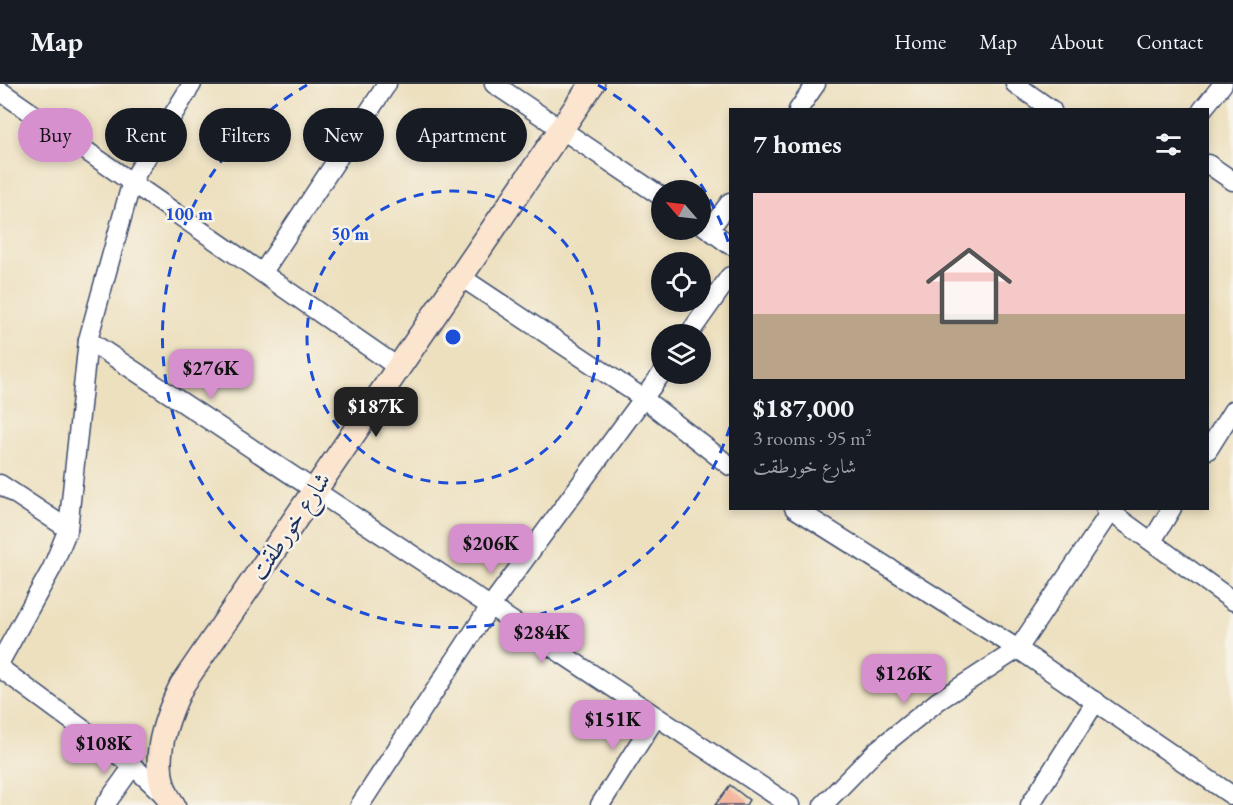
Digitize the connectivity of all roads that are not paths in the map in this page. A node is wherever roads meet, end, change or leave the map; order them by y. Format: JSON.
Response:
{"nodes":[{"id":1,"x":192,"y":84,"type":"edge"},
{"id":2,"x":387,"y":84,"type":"edge"},
{"id":3,"x":494,"y":84,"type":"edge"},
{"id":4,"x":591,"y":84,"type":"edge"},
{"id":5,"x":816,"y":84,"type":"edge"},
{"id":6,"x":1015,"y":84,"type":"edge"},
{"id":7,"x":1223,"y":84,"type":"edge"},
{"id":8,"x":0,"y":91,"type":"edge"},
{"id":9,"x":799,"y":108,"type":"edge"},
{"id":10,"x":1049,"y":108,"type":"edge"},
{"id":11,"x":1204,"y":108,"type":"edge"},
{"id":12,"x":561,"y":130,"type":"junction"},
{"id":13,"x":1209,"y":165,"type":"edge"},
{"id":14,"x":132,"y":181,"type":"junction"},
{"id":15,"x":1233,"y":181,"type":"edge"},
{"id":16,"x":651,"y":190,"type":"edge"},
{"id":17,"x":729,"y":203,"type":"edge"},
{"id":18,"x":711,"y":220,"type":"edge"},
{"id":19,"x":711,"y":230,"type":"edge"},
{"id":20,"x":729,"y":243,"type":"edge"},
{"id":21,"x":263,"y":272,"type":"junction"},
{"id":22,"x":461,"y":277,"type":"junction"},
{"id":23,"x":729,"y":277,"type":"edge"},
{"id":24,"x":696,"y":324,"type":"edge"},
{"id":25,"x":88,"y":340,"type":"junction"},
{"id":26,"x":399,"y":368,"type":"junction"},
{"id":27,"x":653,"y":384,"type":"edge"},
{"id":28,"x":643,"y":398,"type":"junction"},
{"id":29,"x":1233,"y":410,"type":"edge"},
{"id":30,"x":1209,"y":448,"type":"edge"},
{"id":31,"x":729,"y":465,"type":"edge"},
{"id":32,"x":0,"y":484,"type":"edge"},
{"id":33,"x":315,"y":490,"type":"junction"},
{"id":34,"x":797,"y":510,"type":"edge"},
{"id":35,"x":1171,"y":510,"type":"edge"},
{"id":36,"x":1108,"y":511,"type":"edge"},
{"id":37,"x":68,"y":529,"type":"junction"},
{"id":38,"x":1152,"y":541,"type":"junction"},
{"id":39,"x":1233,"y":601,"type":"edge"},
{"id":40,"x":489,"y":608,"type":"junction"},
{"id":41,"x":1018,"y":649,"type":"junction"},
{"id":42,"x":0,"y":662,"type":"edge"},
{"id":43,"x":0,"y":668,"type":"edge"},
{"id":44,"x":1096,"y":701,"type":"junction"},
{"id":45,"x":656,"y":717,"type":"junction"},
{"id":46,"x":133,"y":766,"type":"junction"},
{"id":47,"x":1233,"y":796,"type":"edge"},
{"id":48,"x":171,"y":803,"type":"edge"},
{"id":49,"x":105,"y":805,"type":"edge"},
{"id":50,"x":360,"y":805,"type":"edge"},
{"id":51,"x":600,"y":805,"type":"edge"},
{"id":52,"x":790,"y":805,"type":"edge"},
{"id":53,"x":823,"y":805,"type":"edge"},
{"id":54,"x":1030,"y":805,"type":"edge"}],
"edges":[{"from":1,"to":14,"type":"street"},
{"from":2,"to":21,"type":"street"},
{"from":3,"to":12,"type":"street"},
{"from":4,"to":12,"type":"street","name":"شارع خورطقت"},
{"from":5,"to":9,"type":"street"},
{"from":6,"to":10,"type":"street"},
{"from":7,"to":11,"type":"street"},
{"from":8,"to":14,"type":"street"},
{"from":12,"to":16,"type":"street"},
{"from":12,"to":22,"type":"street","name":"شارع خورطقت"},
{"from":13,"to":15,"type":"street"},
{"from":14,"to":21,"type":"street"},
{"from":14,"to":25,"type":"street"},
{"from":17,"to":18,"type":"street"},
{"from":19,"to":20,"type":"street"},
{"from":21,"to":26,"type":"street"},
{"from":22,"to":26,"type":"street","name":"شارع خورطقت"},
{"from":22,"to":28,"type":"street"},
{"from":23,"to":24,"type":"street"},
{"from":25,"to":33,"type":"street"},
{"from":25,"to":37,"type":"street"},
{"from":26,"to":33,"type":"street","name":"شارع خورطقت"},
{"from":27,"to":28,"type":"street"},
{"from":28,"to":31,"type":"street"},
{"from":28,"to":40,"type":"street"},
{"from":29,"to":30,"type":"street"},
{"from":32,"to":37,"type":"street"},
{"from":33,"to":40,"type":"street"},
{"from":33,"to":48,"type":"street","name":"شارع خورطقت"},
{"from":34,"to":41,"type":"street"},
{"from":35,"to":38,"type":"street"},
{"from":36,"to":38,"type":"street"},
{"from":36,"to":41,"type":"street"},
{"from":37,"to":42,"type":"street"},
{"from":38,"to":39,"type":"street"},
{"from":40,"to":45,"type":"street"},
{"from":40,"to":50,"type":"street"},
{"from":41,"to":44,"type":"street"},
{"from":41,"to":53,"type":"street"},
{"from":43,"to":46,"type":"street"},
{"from":44,"to":47,"type":"street"},
{"from":44,"to":54,"type":"street"},
{"from":45,"to":51,"type":"street"},
{"from":45,"to":52,"type":"street"},
{"from":46,"to":48,"type":"street"},
{"from":46,"to":49,"type":"street"}]}
